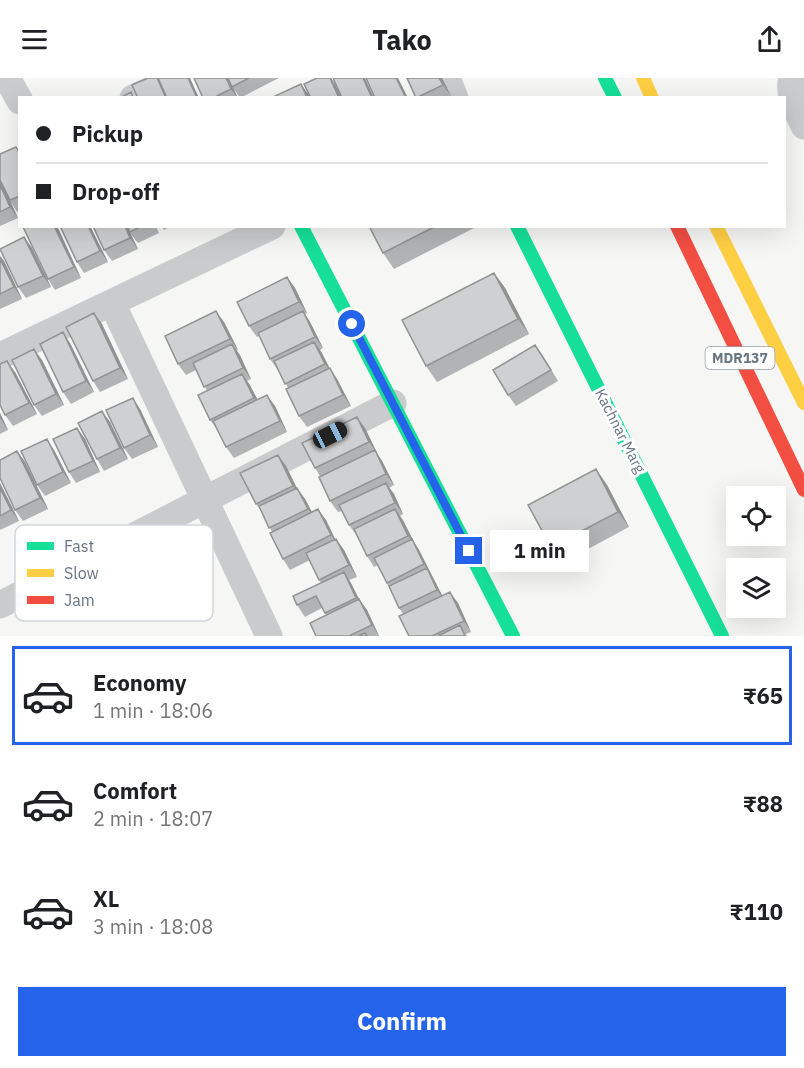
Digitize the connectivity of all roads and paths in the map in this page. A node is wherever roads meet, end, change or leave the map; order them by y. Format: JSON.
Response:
{"nodes":[{"id":1,"x":7,"y":78,"type":"edge"},
{"id":2,"x":177,"y":78,"type":"edge"},
{"id":3,"x":447,"y":78,"type":"edge"},
{"id":4,"x":605,"y":78,"type":"edge"},
{"id":5,"x":642,"y":78,"type":"edge"},
{"id":6,"x":792,"y":78,"type":"edge"},
{"id":7,"x":137,"y":96,"type":"edge"},
{"id":8,"x":454,"y":96,"type":"edge"},
{"id":9,"x":614,"y":96,"type":"edge"},
{"id":10,"x":651,"y":96,"type":"edge"},
{"id":11,"x":18,"y":98,"type":"edge"},
{"id":12,"x":804,"y":126,"type":"edge"},
{"id":13,"x":268,"y":228,"type":"edge"},
{"id":14,"x":302,"y":228,"type":"edge"},
{"id":15,"x":518,"y":228,"type":"edge"},
{"id":16,"x":678,"y":228,"type":"edge"},
{"id":17,"x":717,"y":228,"type":"edge"},
{"id":18,"x":112,"y":303,"type":"junction"},
{"id":19,"x":0,"y":356,"type":"edge"},
{"id":20,"x":393,"y":403,"type":"junction"},
{"id":21,"x":804,"y":403,"type":"edge"},
{"id":22,"x":804,"y":490,"type":"edge"},
{"id":23,"x":204,"y":499,"type":"junction"},
{"id":24,"x":153,"y":525,"type":"edge"},
{"id":25,"x":15,"y":596,"type":"edge"},
{"id":26,"x":0,"y":604,"type":"edge"},
{"id":27,"x":269,"y":636,"type":"edge"},
{"id":28,"x":513,"y":636,"type":"edge"},
{"id":29,"x":722,"y":636,"type":"edge"}],
"edges":[{"from":1,"to":11,"type":"street"},
{"from":2,"to":7,"type":"street"},
{"from":3,"to":8,"type":"street"},
{"from":4,"to":9,"type":"street"},
{"from":5,"to":10,"type":"street"},
{"from":6,"to":12,"type":"street"},
{"from":13,"to":18,"type":"street"},
{"from":14,"to":20,"type":"street"},
{"from":15,"to":29,"type":"street","name":"Kachnar Marg"},
{"from":16,"to":22,"type":"street","number":"MDR137"},
{"from":17,"to":21,"type":"street","number":"MDR137"},
{"from":18,"to":19,"type":"street"},
{"from":18,"to":23,"type":"street"},
{"from":20,"to":23,"type":"street"},
{"from":20,"to":28,"type":"street"},
{"from":23,"to":24,"type":"street"},
{"from":23,"to":27,"type":"street"},
{"from":25,"to":26,"type":"street"}]}
